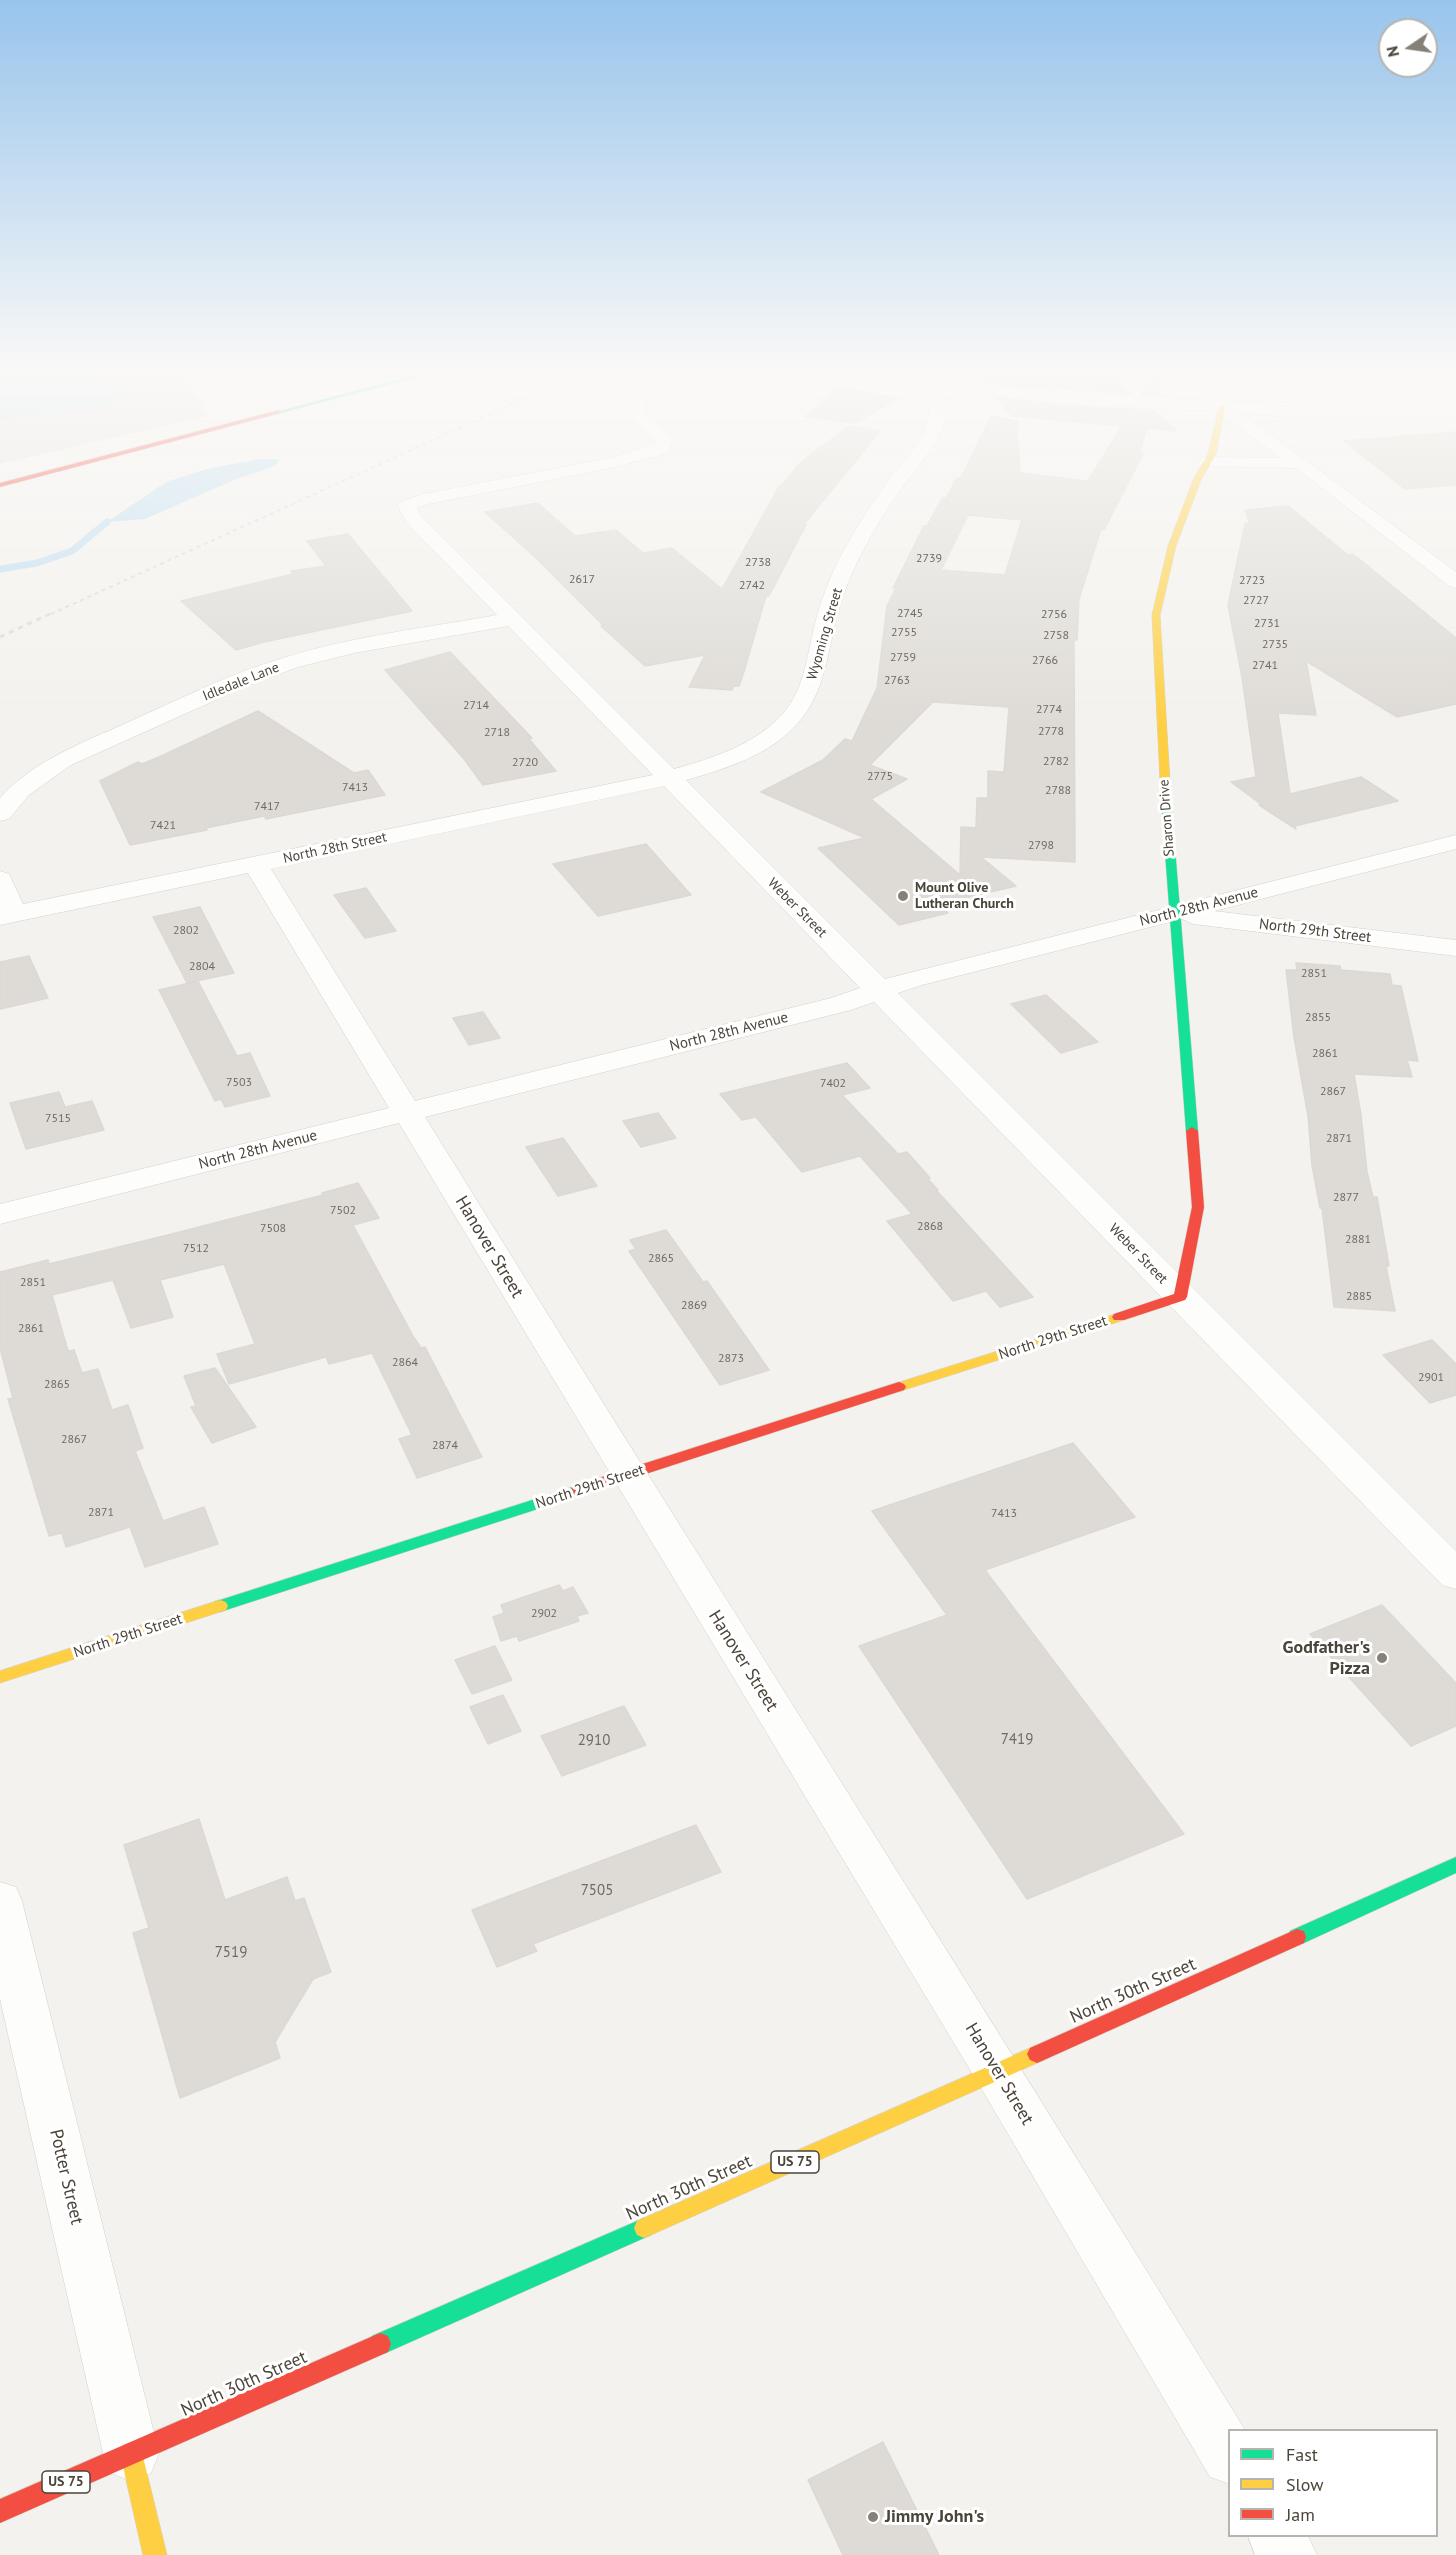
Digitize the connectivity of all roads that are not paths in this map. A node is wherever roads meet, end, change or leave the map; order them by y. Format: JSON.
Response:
{"nodes":[{"id":1,"x":484,"y":487,"type":"edge"},
{"id":2,"x":893,"y":487,"type":"edge"},
{"id":3,"x":1194,"y":487,"type":"edge"},
{"id":4,"x":1332,"y":487,"type":"edge"},
{"id":5,"x":1456,"y":582,"type":"edge"},
{"id":6,"x":511,"y":619,"type":"junction"},
{"id":7,"x":669,"y":777,"type":"junction"},
{"id":8,"x":0,"y":814,"type":"edge"},
{"id":9,"x":1456,"y":842,"type":"edge"},
{"id":10,"x":256,"y":865,"type":"junction"},
{"id":11,"x":0,"y":879,"type":"edge"},
{"id":12,"x":1173,"y":914,"type":"junction"},
{"id":13,"x":7,"y":916,"type":"edge"},
{"id":14,"x":1456,"y":948,"type":"edge"},
{"id":15,"x":879,"y":991,"type":"junction"},
{"id":16,"x":407,"y":1113,"type":"junction"},
{"id":17,"x":0,"y":1214,"type":"edge"},
{"id":18,"x":1180,"y":1297,"type":"junction"},
{"id":19,"x":628,"y":1474,"type":"junction"},
{"id":20,"x":1456,"y":1575,"type":"edge"},
{"id":21,"x":0,"y":1677,"type":"edge"},
{"id":22,"x":1456,"y":1865,"type":"edge"},
{"id":23,"x":0,"y":1901,"type":"edge"},
{"id":24,"x":998,"y":2072,"type":"junction"},
{"id":25,"x":131,"y":2453,"type":"junction"},
{"id":26,"x":1228,"y":2454,"type":"edge"},
{"id":27,"x":0,"y":2511,"type":"edge"},
{"id":28,"x":1277,"y":2537,"type":"edge"},
{"id":29,"x":155,"y":2555,"type":"edge"},
{"id":30,"x":1288,"y":2555,"type":"edge"}],
"edges":[{"from":1,"to":6,"type":"street","name":"Weber Street"},
{"from":2,"to":7,"type":"street","name":"Wyoming Street"},
{"from":3,"to":12,"type":"main road","name":"Sharon Drive"},
{"from":4,"to":5,"type":"street"},
{"from":6,"to":7,"type":"street","name":"Weber Street"},
{"from":6,"to":8,"type":"street","name":"Idledale Lane"},
{"from":7,"to":10,"type":"street","name":"North 28th Street"},
{"from":7,"to":15,"type":"street","name":"Weber Street"},
{"from":9,"to":12,"type":"street","name":"North 28th Avenue"},
{"from":10,"to":13,"type":"street","name":"North 28th Street"},
{"from":10,"to":16,"type":"street","name":"Hanover Street"},
{"from":11,"to":13,"type":"street"},
{"from":12,"to":14,"type":"street","name":"North 29th Street"},
{"from":12,"to":15,"type":"street","name":"North 28th Avenue"},
{"from":12,"to":18,"type":"main road","name":"Sharon Drive"},
{"from":15,"to":16,"type":"street","name":"North 28th Avenue"},
{"from":15,"to":18,"type":"street","name":"Weber Street"},
{"from":16,"to":17,"type":"street","name":"North 28th Avenue"},
{"from":16,"to":19,"type":"street","name":"Hanover Street"},
{"from":18,"to":19,"type":"main road","name":"North 29th Street"},
{"from":18,"to":20,"type":"street","name":"Weber Street"},
{"from":19,"to":21,"type":"main road","name":"North 29th Street"},
{"from":19,"to":24,"type":"street","name":"Hanover Street"},
{"from":22,"to":24,"type":"main road","name":"North 30th Street","number":"US 75"},
{"from":23,"to":25,"type":"street","name":"Potter Street"},
{"from":24,"to":25,"type":"main road","name":"North 30th Street","number":"US 75"},
{"from":24,"to":26,"type":"street","name":"Hanover Street"},
{"from":25,"to":27,"type":"main road","name":"North 30th Street","number":"US 75"},
{"from":25,"to":29,"type":"main road"},
{"from":28,"to":30,"type":"street"}]}
